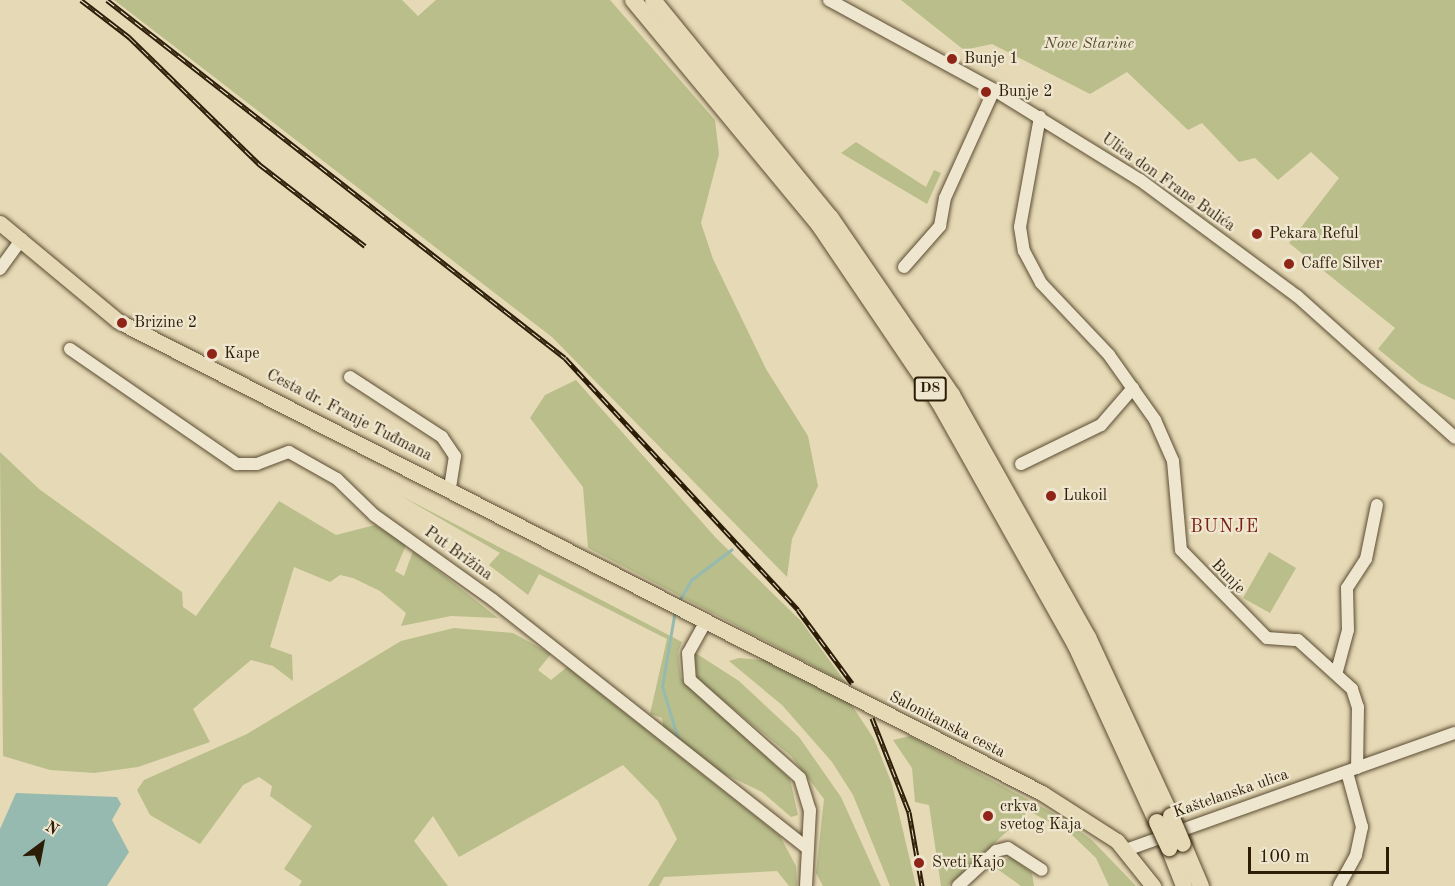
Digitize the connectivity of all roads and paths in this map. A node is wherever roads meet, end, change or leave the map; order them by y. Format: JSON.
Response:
{"nodes":[{"id":1,"x":633,"y":0,"type":"edge"},
{"id":2,"x":653,"y":0,"type":"edge"},
{"id":3,"x":829,"y":0,"type":"edge"},
{"id":4,"x":994,"y":90,"type":"junction"},
{"id":5,"x":1040,"y":117,"type":"junction"},
{"id":6,"x":0,"y":223,"type":"edge"},
{"id":7,"x":22,"y":238,"type":"junction"},
{"id":8,"x":3,"y":265,"type":"edge"},
{"id":9,"x":904,"y":267,"type":"dead end"},
{"id":10,"x":70,"y":349,"type":"dead end"},
{"id":11,"x":350,"y":377,"type":"dead end"},
{"id":12,"x":1133,"y":388,"type":"junction"},
{"id":13,"x":1455,"y":438,"type":"edge"},
{"id":14,"x":1021,"y":464,"type":"dead end"},
{"id":15,"x":450,"y":487,"type":"junction"},
{"id":16,"x":1377,"y":505,"type":"dead end"},
{"id":17,"x":689,"y":612,"type":"joint"},
{"id":18,"x":706,"y":621,"type":"junction"},
{"id":19,"x":1337,"y":671,"type":"junction"},
{"id":20,"x":1455,"y":733,"type":"edge"},
{"id":21,"x":1352,"y":770,"type":"junction"},
{"id":22,"x":1164,"y":819,"type":"junction"},
{"id":23,"x":1176,"y":846,"type":"junction"},
{"id":24,"x":806,"y":847,"type":"junction"},
{"id":25,"x":1126,"y":850,"type":"junction"},
{"id":26,"x":1042,"y":870,"type":"dead end"},
{"id":27,"x":806,"y":886,"type":"edge"},
{"id":28,"x":958,"y":886,"type":"edge"},
{"id":29,"x":1153,"y":886,"type":"edge"},
{"id":30,"x":1184,"y":886,"type":"edge"},
{"id":31,"x":1201,"y":886,"type":"edge"},
{"id":32,"x":1339,"y":886,"type":"edge"}],
"edges":[{"from":1,"to":22,"type":"highway","number":"D8"},
{"from":2,"to":22,"type":"highway","number":"D8"},
{"from":3,"to":4,"type":"street","name":"Ulica don Frane Bulića"},
{"from":4,"to":5,"type":"street","name":"Ulica don Frane Bulića"},
{"from":4,"to":9,"type":"street"},
{"from":5,"to":12,"type":"street","name":"Bunje"},
{"from":5,"to":13,"type":"street","name":"Ulica don Frane Bulića"},
{"from":6,"to":7,"type":"main road","name":"Cesta dr. Franje Tuđmana"},
{"from":7,"to":8,"type":"street"},
{"from":7,"to":15,"type":"main road","name":"Cesta dr. Franje Tuđmana"},
{"from":10,"to":24,"type":"street","name":"Put Brižina"},
{"from":11,"to":15,"type":"street"},
{"from":12,"to":14,"type":"street"},
{"from":12,"to":19,"type":"street","name":"Bunje"},
{"from":15,"to":17,"type":"main road","name":"Cesta dr. Franje Tuđmana"},
{"from":16,"to":19,"type":"street"},
{"from":17,"to":18,"type":"main road","name":"Salonitanska cesta"},
{"from":18,"to":24,"type":"street"},
{"from":18,"to":25,"type":"main road","name":"Salonitanska cesta"},
{"from":19,"to":21,"type":"street","name":"Bunje"},
{"from":20,"to":21,"type":"street","name":"Kaštelanska ulica"},
{"from":21,"to":25,"type":"street","name":"Kaštelanska ulica"},
{"from":21,"to":32,"type":"street"},
{"from":22,"to":23,"type":"highway","number":"D8","bridge":true},
{"from":23,"to":30,"type":"highway","number":"D8"},
{"from":23,"to":31,"type":"highway","number":"D8"},
{"from":24,"to":27,"type":"street"},
{"from":25,"to":29,"type":"main road","name":"Salonitanska cesta"},
{"from":26,"to":28,"type":"street"}]}
